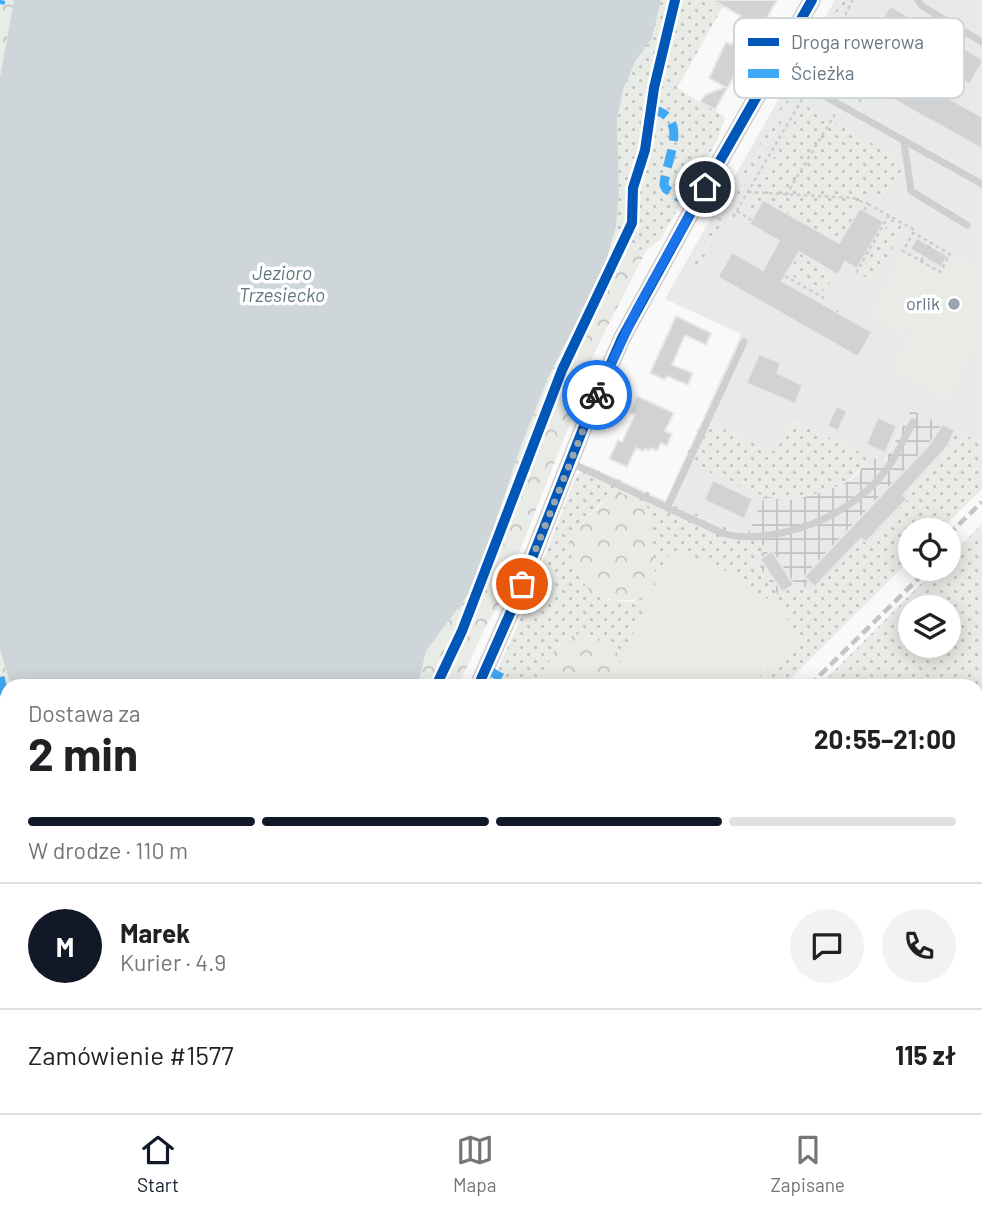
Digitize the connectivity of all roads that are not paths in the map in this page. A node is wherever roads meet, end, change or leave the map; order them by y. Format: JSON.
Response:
{"nodes":[{"id":1,"x":812,"y":0,"type":"edge"},
{"id":2,"x":918,"y":0,"type":"edge"},
{"id":3,"x":802,"y":18,"type":"edge"},
{"id":4,"x":943,"y":18,"type":"edge"},
{"id":5,"x":964,"y":30,"type":"edge"},
{"id":6,"x":982,"y":41,"type":"edge"},
{"id":7,"x":756,"y":98,"type":"edge"},
{"id":8,"x":826,"y":98,"type":"edge"},
{"id":9,"x":904,"y":142,"type":"junction"},
{"id":10,"x":982,"y":184,"type":"edge"},
{"id":11,"x":967,"y":225,"type":"dead end"},
{"id":12,"x":744,"y":342,"type":"dead end"},
{"id":13,"x":913,"y":422,"type":"dead end"},
{"id":14,"x":569,"y":462,"type":"junction"},
{"id":15,"x":667,"y":508,"type":"junction"},
{"id":16,"x":481,"y":679,"type":"edge"}],
"edges":[{"from":1,"to":3,"type":"street"},
{"from":2,"to":4,"type":"lane"},
{"from":5,"to":6,"type":"lane"},
{"from":7,"to":14,"type":"street"},
{"from":8,"to":9,"type":"lane"},
{"from":9,"to":10,"type":"lane"},
{"from":9,"to":11,"type":"lane"},
{"from":12,"to":15,"type":"lane"},
{"from":13,"to":15,"type":"lane"},
{"from":14,"to":15,"type":"lane"},
{"from":14,"to":16,"type":"street"}]}
